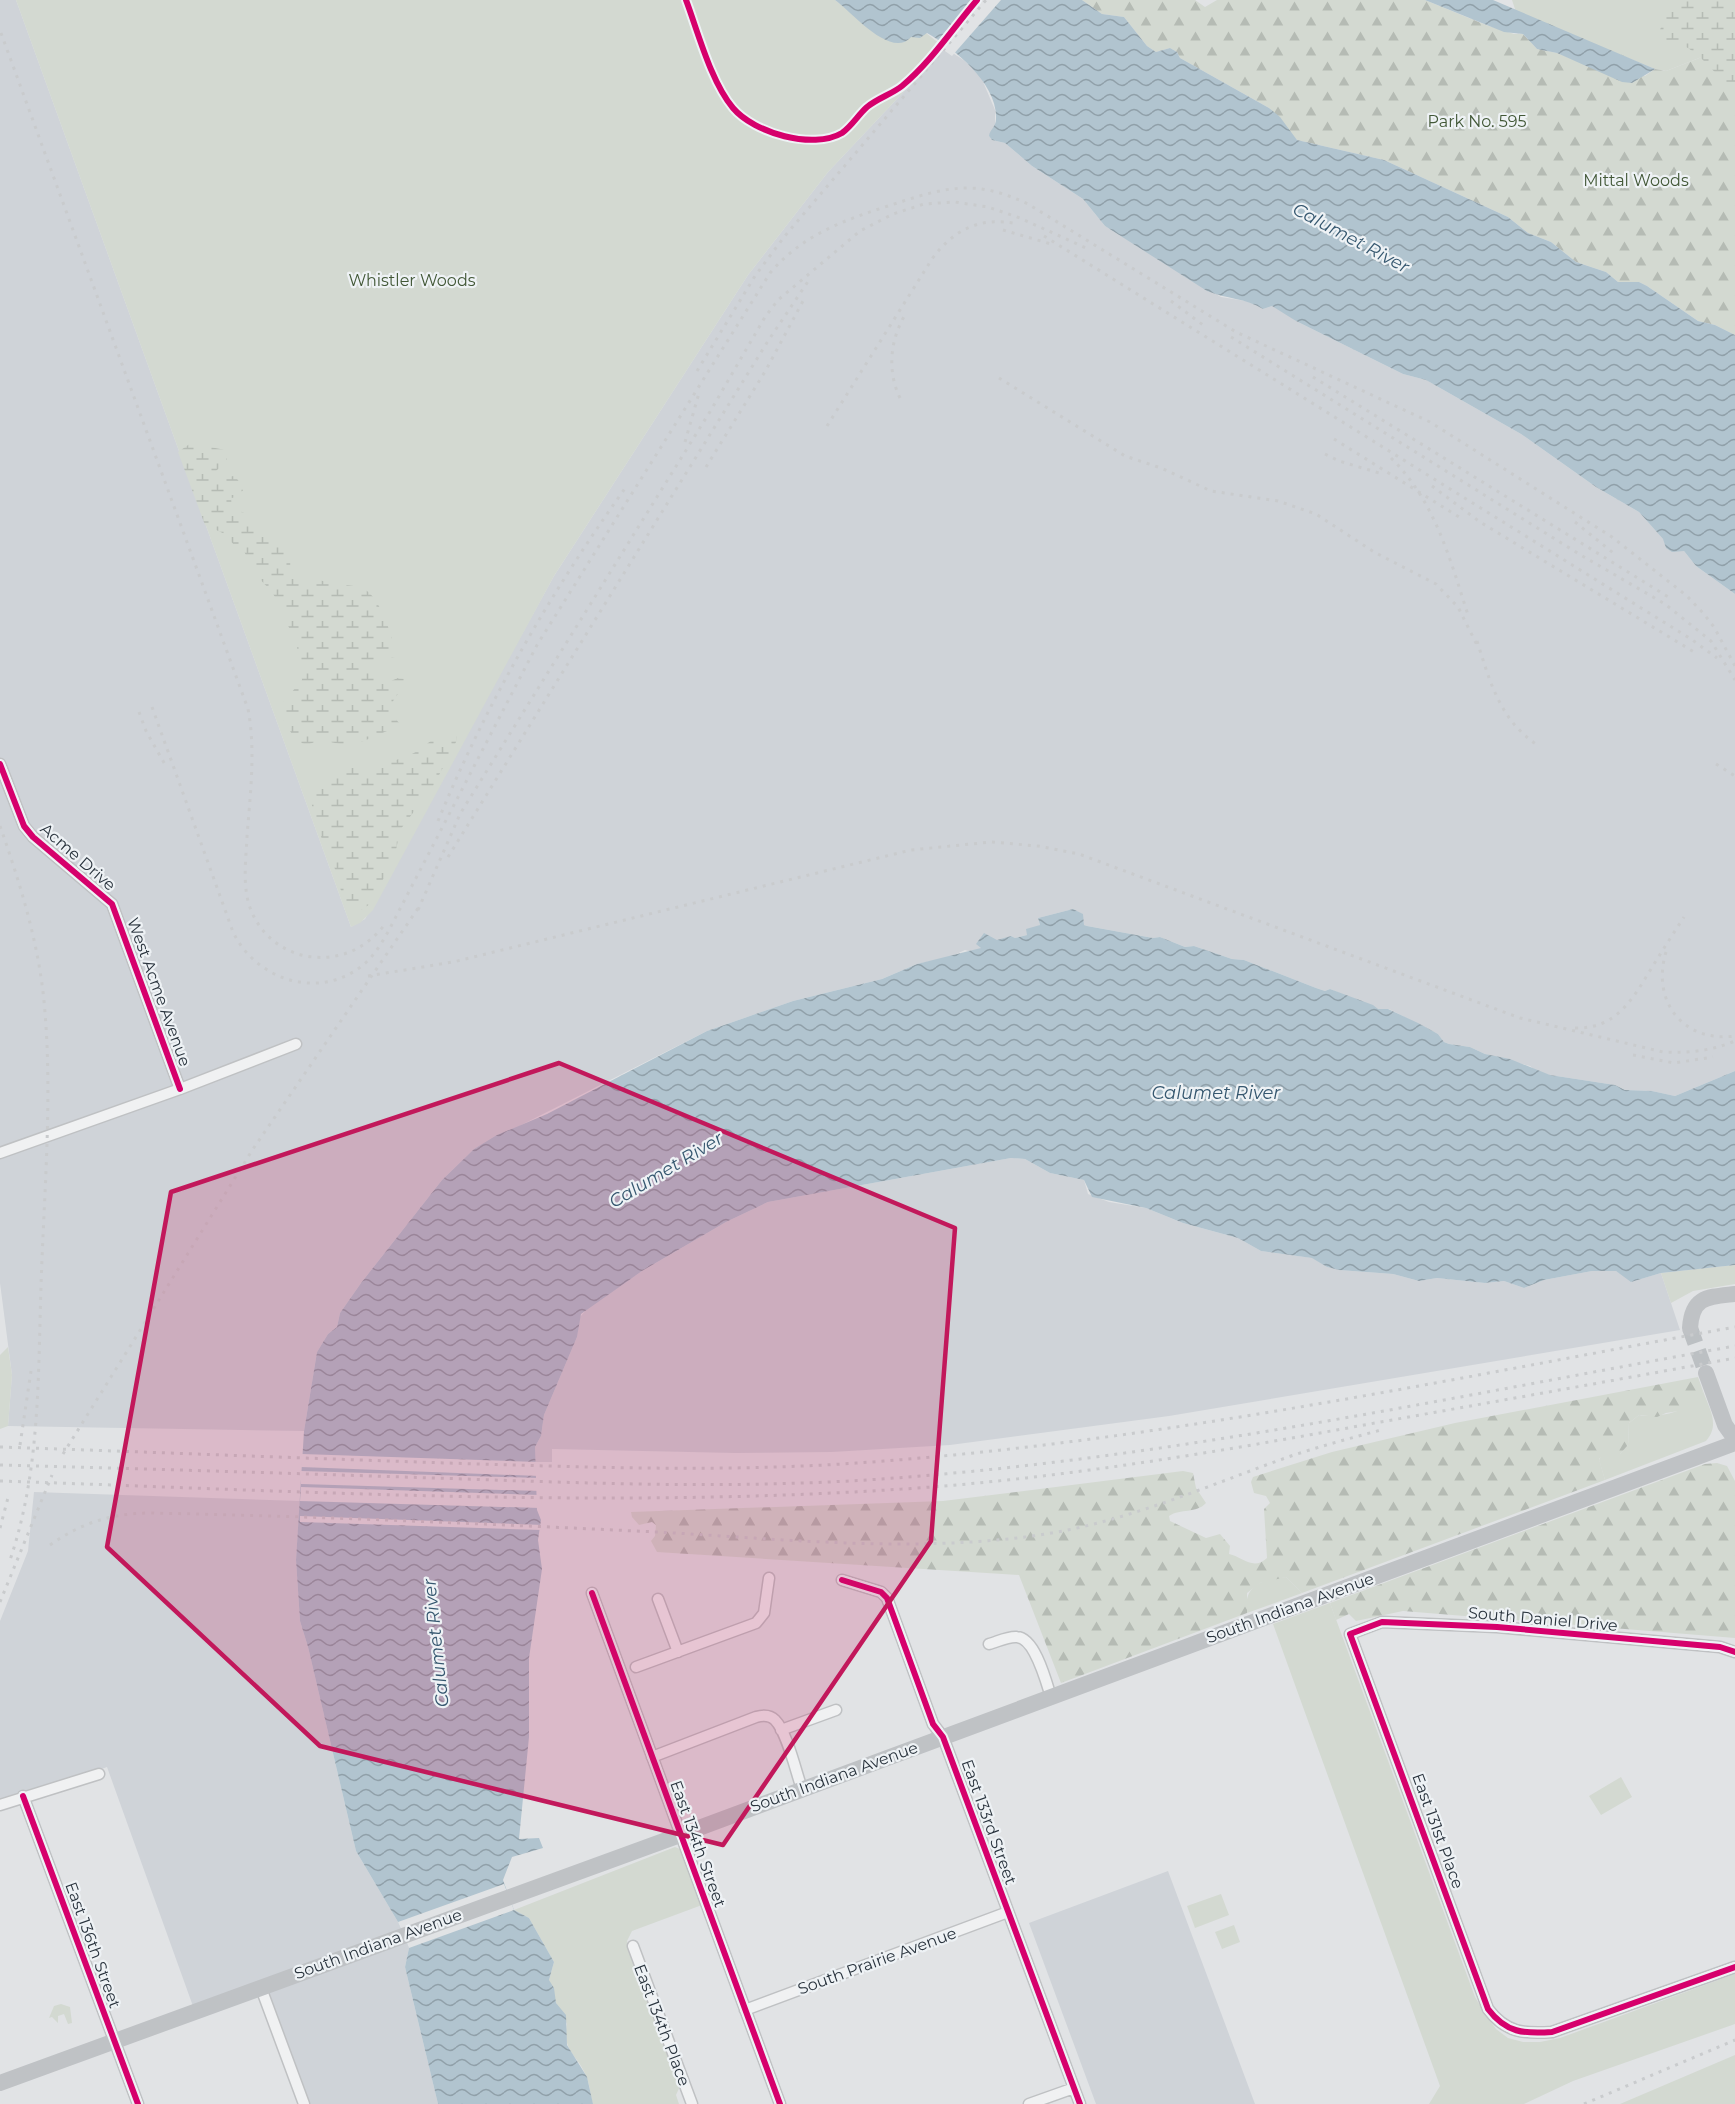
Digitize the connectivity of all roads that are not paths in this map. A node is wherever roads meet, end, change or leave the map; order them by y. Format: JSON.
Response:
{"nodes":[{"id":1,"x":0,"y":764,"type":"edge"},
{"id":2,"x":112,"y":904,"type":"joint"},
{"id":3,"x":296,"y":1044,"type":"dead end"},
{"id":4,"x":180,"y":1089,"type":"junction"},
{"id":5,"x":0,"y":1153,"type":"edge"},
{"id":6,"x":1735,"y":1294,"type":"edge"},
{"id":7,"x":1695,"y":1327,"type":"tunnel mouth"},
{"id":8,"x":1735,"y":1429,"type":"edge"},
{"id":9,"x":1735,"y":1441,"type":"edge"},
{"id":10,"x":769,"y":1578,"type":"dead end"},
{"id":11,"x":842,"y":1580,"type":"dead end"},
{"id":12,"x":592,"y":1593,"type":"dead end"},
{"id":13,"x":658,"y":1599,"type":"dead end"},
{"id":14,"x":1350,"y":1634,"type":"joint"},
{"id":15,"x":989,"y":1644,"type":"dead end"},
{"id":16,"x":678,"y":1652,"type":"junction"},
{"id":17,"x":1735,"y":1652,"type":"edge"},
{"id":18,"x":636,"y":1667,"type":"dead end"},
{"id":19,"x":1051,"y":1697,"type":"junction"},
{"id":20,"x":836,"y":1710,"type":"dead end"},
{"id":21,"x":781,"y":1730,"type":"junction"},
{"id":22,"x":943,"y":1737,"type":"junction"},
{"id":23,"x":652,"y":1757,"type":"junction"},
{"id":24,"x":99,"y":1774,"type":"dead end"},
{"id":25,"x":802,"y":1789,"type":"junction"},
{"id":26,"x":23,"y":1796,"type":"junction"},
{"id":27,"x":0,"y":1805,"type":"edge"},
{"id":28,"x":680,"y":1834,"type":"junction"},
{"id":29,"x":1008,"y":1912,"type":"junction"},
{"id":30,"x":633,"y":1946,"type":"dead end"},
{"id":31,"x":1735,"y":1967,"type":"edge"},
{"id":32,"x":261,"y":1988,"type":"junction"},
{"id":33,"x":745,"y":2010,"type":"junction"},
{"id":34,"x":115,"y":2041,"type":"junction"},
{"id":35,"x":0,"y":2083,"type":"edge"},
{"id":36,"x":1074,"y":2088,"type":"junction"},
{"id":37,"x":138,"y":2104,"type":"edge"},
{"id":38,"x":304,"y":2104,"type":"edge"},
{"id":39,"x":692,"y":2104,"type":"edge"},
{"id":40,"x":780,"y":2104,"type":"edge"},
{"id":41,"x":1029,"y":2104,"type":"edge"},
{"id":42,"x":1080,"y":2104,"type":"edge"}],
"edges":[{"from":1,"to":2,"type":"street","name":"Acme Drive"},
{"from":2,"to":4,"type":"street","name":"West Acme Avenue"},
{"from":3,"to":4,"type":"street"},
{"from":4,"to":5,"type":"street"},
{"from":6,"to":7,"type":"main road"},
{"from":8,"to":9,"type":"main road"},
{"from":9,"to":19,"type":"main road","name":"South Indiana Avenue"},
{"from":10,"to":16,"type":"street"},
{"from":11,"to":22,"type":"street","name":"East 133rd Street"},
{"from":12,"to":23,"type":"street","name":"East 134th Street"},
{"from":13,"to":16,"type":"street"},
{"from":14,"to":17,"type":"street","name":"South Daniel Drive"},
{"from":14,"to":31,"type":"street","name":"East 131st Place"},
{"from":15,"to":19,"type":"street"},
{"from":16,"to":18,"type":"street"},
{"from":19,"to":22,"type":"main road","name":"South Indiana Avenue"},
{"from":20,"to":21,"type":"street"},
{"from":21,"to":23,"type":"street"},
{"from":21,"to":25,"type":"street"},
{"from":22,"to":25,"type":"main road","name":"South Indiana Avenue"},
{"from":22,"to":29,"type":"street","name":"East 133rd Street"},
{"from":23,"to":28,"type":"street","name":"East 134th Street"},
{"from":24,"to":26,"type":"street"},
{"from":25,"to":28,"type":"main road","name":"South Indiana Avenue"},
{"from":26,"to":27,"type":"street"},
{"from":26,"to":34,"type":"street","name":"East 136th Street"},
{"from":28,"to":32,"type":"main road","name":"South Indiana Avenue"},
{"from":28,"to":33,"type":"street","name":"East 134th Street"},
{"from":29,"to":33,"type":"street","name":"South Prairie Avenue"},
{"from":29,"to":36,"type":"street","name":"East 133rd Street"},
{"from":30,"to":39,"type":"street","name":"East 134th Place"},
{"from":32,"to":34,"type":"main road","name":"South Indiana Avenue"},
{"from":32,"to":38,"type":"street"},
{"from":33,"to":40,"type":"street","name":"East 134th Street"},
{"from":34,"to":35,"type":"main road","name":"South Indiana Avenue"},
{"from":34,"to":37,"type":"street","name":"East 136th Street"},
{"from":36,"to":41,"type":"street"},
{"from":36,"to":42,"type":"street","name":"East 133rd Street"}]}
